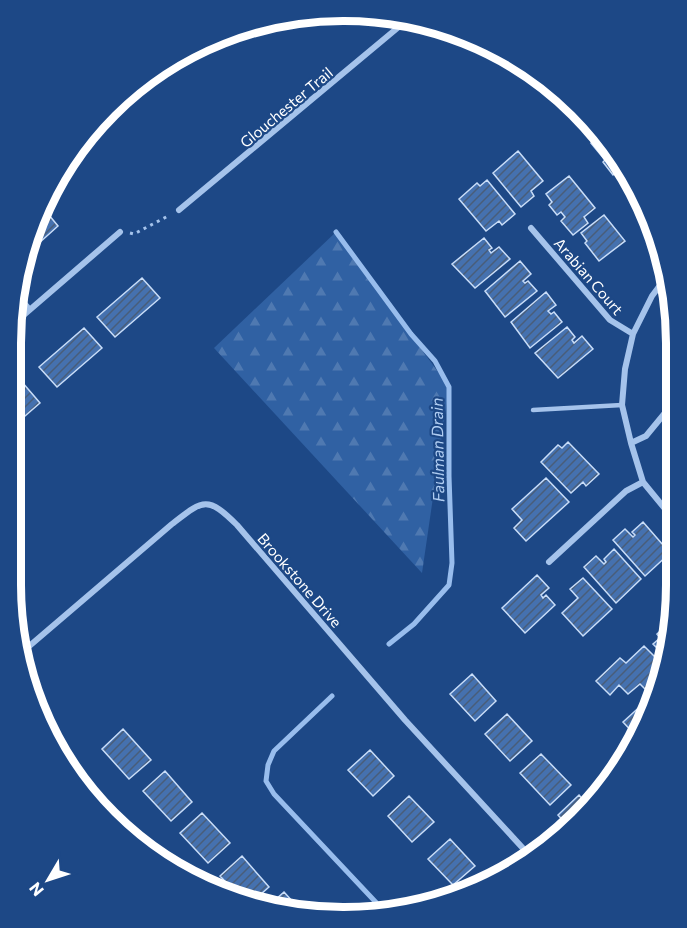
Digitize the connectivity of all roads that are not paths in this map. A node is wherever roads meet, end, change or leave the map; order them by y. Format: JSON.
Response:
{"nodes":[{"id":1,"x":400,"y":26,"type":"edge"},
{"id":2,"x":179,"y":210,"type":"road end"},
{"id":3,"x":531,"y":228,"type":"dead end"},
{"id":4,"x":120,"y":232,"type":"road end"},
{"id":5,"x":661,"y":285,"type":"edge"},
{"id":6,"x":24,"y":303,"type":"edge"},
{"id":7,"x":29,"y":309,"type":"junction"},
{"id":8,"x":23,"y":315,"type":"edge"},
{"id":9,"x":633,"y":334,"type":"junction"},
{"id":10,"x":622,"y":405,"type":"junction"},
{"id":11,"x":533,"y":410,"type":"dead end"},
{"id":12,"x":666,"y":411,"type":"edge"},
{"id":13,"x":631,"y":443,"type":"junction"},
{"id":14,"x":643,"y":482,"type":"junction"},
{"id":15,"x":666,"y":511,"type":"edge"},
{"id":16,"x":549,"y":562,"type":"dead end"},
{"id":17,"x":27,"y":648,"type":"edge"},
{"id":18,"x":526,"y":851,"type":"edge"}],
"edges":[{"from":1,"to":2,"type":"street","name":"Glouchester Trail"},
{"from":3,"to":9,"type":"street","name":"Arabian Court"},
{"from":4,"to":7,"type":"street"},
{"from":5,"to":9,"type":"street"},
{"from":6,"to":7,"type":"street"},
{"from":7,"to":8,"type":"street"},
{"from":9,"to":10,"type":"street"},
{"from":10,"to":11,"type":"lane"},
{"from":10,"to":13,"type":"street"},
{"from":12,"to":13,"type":"street"},
{"from":13,"to":14,"type":"street"},
{"from":14,"to":15,"type":"street"},
{"from":14,"to":16,"type":"street"},
{"from":17,"to":18,"type":"street","name":"Brookstone Drive"}]}
